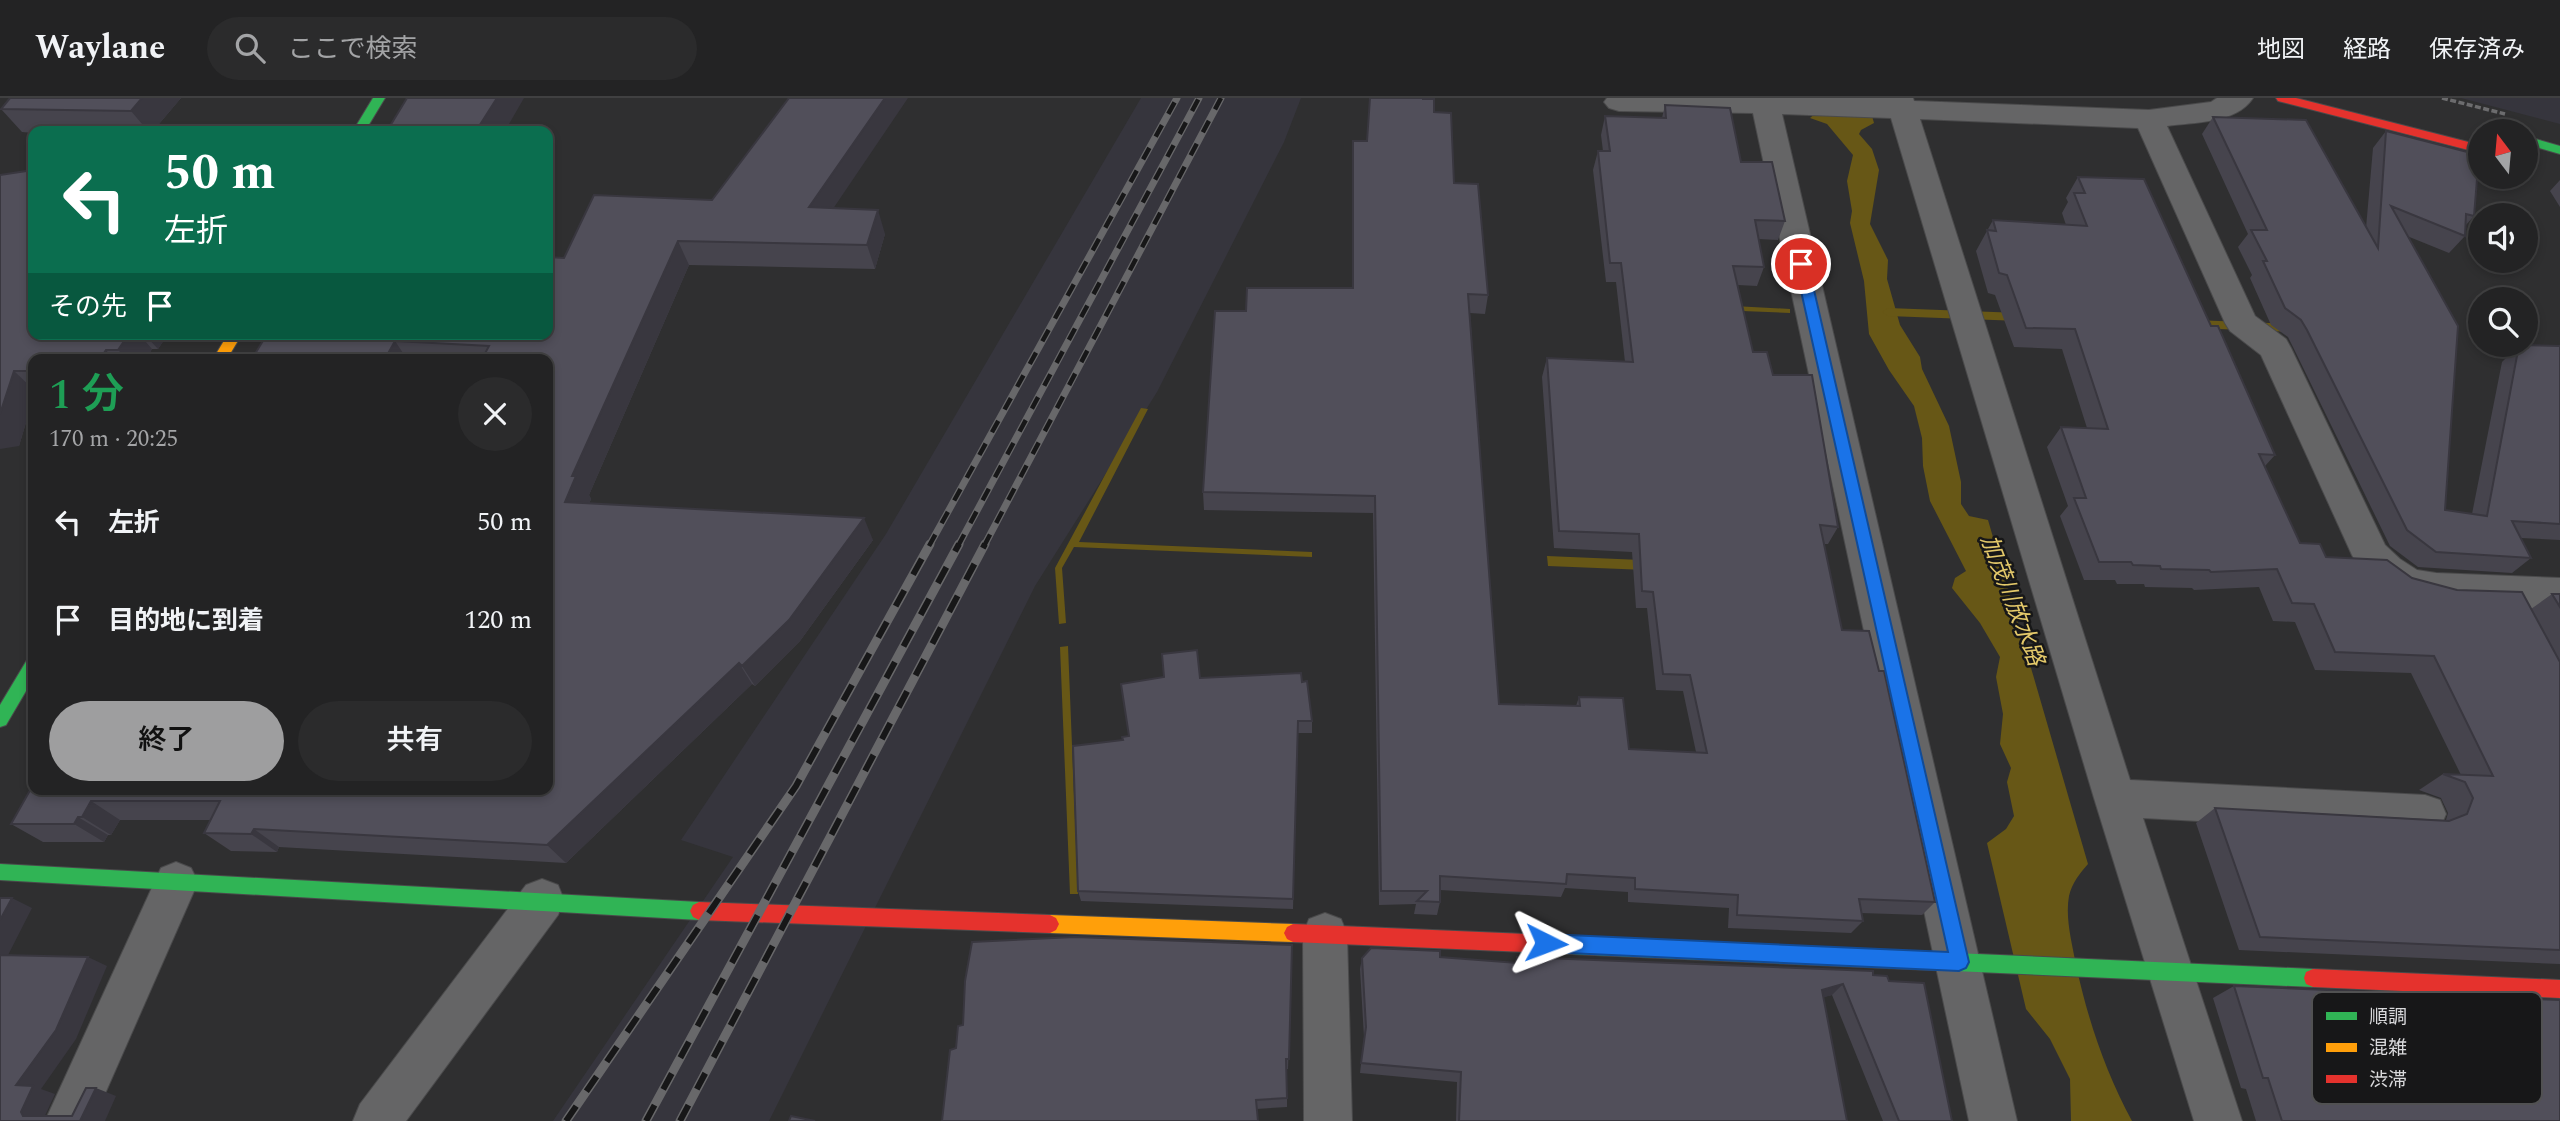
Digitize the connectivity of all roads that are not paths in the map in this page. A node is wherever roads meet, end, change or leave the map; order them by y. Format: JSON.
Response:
{"nodes":[{"id":1,"x":379,"y":98,"type":"edge"},
{"id":2,"x":2282,"y":98,"type":"edge"},
{"id":3,"x":2239,"y":99,"type":"edge"},
{"id":4,"x":1619,"y":102,"type":"dead end"},
{"id":5,"x":1773,"y":103,"type":"edge"},
{"id":6,"x":1898,"y":106,"type":"edge"},
{"id":7,"x":2149,"y":120,"type":"junction"},
{"id":8,"x":362,"y":126,"type":"edge"},
{"id":9,"x":2538,"y":144,"type":"edge"},
{"id":10,"x":2468,"y":146,"type":"edge"},
{"id":11,"x":2560,"y":150,"type":"edge"},
{"id":12,"x":2560,"y":594,"type":"edge"},
{"id":13,"x":28,"y":673,"type":"edge"},
{"id":14,"x":0,"y":720,"type":"edge"},
{"id":15,"x":2115,"y":798,"type":"junction"},
{"id":16,"x":2425,"y":814,"type":"dead end"},
{"id":17,"x":0,"y":872,"type":"edge"},
{"id":18,"x":176,"y":882,"type":"junction"},
{"id":19,"x":542,"y":900,"type":"junction"},
{"id":20,"x":1325,"y":934,"type":"junction"},
{"id":21,"x":1970,"y":963,"type":"junction"},
{"id":22,"x":2159,"y":973,"type":"junction"},
{"id":23,"x":2560,"y":989,"type":"edge"},
{"id":24,"x":69,"y":1121,"type":"edge"},
{"id":25,"x":377,"y":1121,"type":"edge"},
{"id":26,"x":1328,"y":1121,"type":"edge"},
{"id":27,"x":1993,"y":1121,"type":"edge"},
{"id":28,"x":2218,"y":1121,"type":"edge"}],
"edges":[{"from":1,"to":8,"type":"main road"},
{"from":2,"to":10,"type":"main road"},
{"from":3,"to":7,"type":"street"},
{"from":4,"to":5,"type":"street"},
{"from":5,"to":6,"type":"street"},
{"from":5,"to":21,"type":"street"},
{"from":6,"to":7,"type":"street"},
{"from":6,"to":15,"type":"street"},
{"from":7,"to":12,"type":"street"},
{"from":9,"to":11,"type":"main road"},
{"from":13,"to":14,"type":"main road"},
{"from":15,"to":16,"type":"street"},
{"from":15,"to":22,"type":"street"},
{"from":17,"to":18,"type":"main road"},
{"from":18,"to":19,"type":"main road"},
{"from":18,"to":24,"type":"street"},
{"from":19,"to":20,"type":"main road"},
{"from":19,"to":25,"type":"street"},
{"from":20,"to":21,"type":"main road"},
{"from":20,"to":26,"type":"street"},
{"from":21,"to":22,"type":"main road"},
{"from":21,"to":27,"type":"street"},
{"from":22,"to":23,"type":"main road"},
{"from":22,"to":28,"type":"street"}]}
